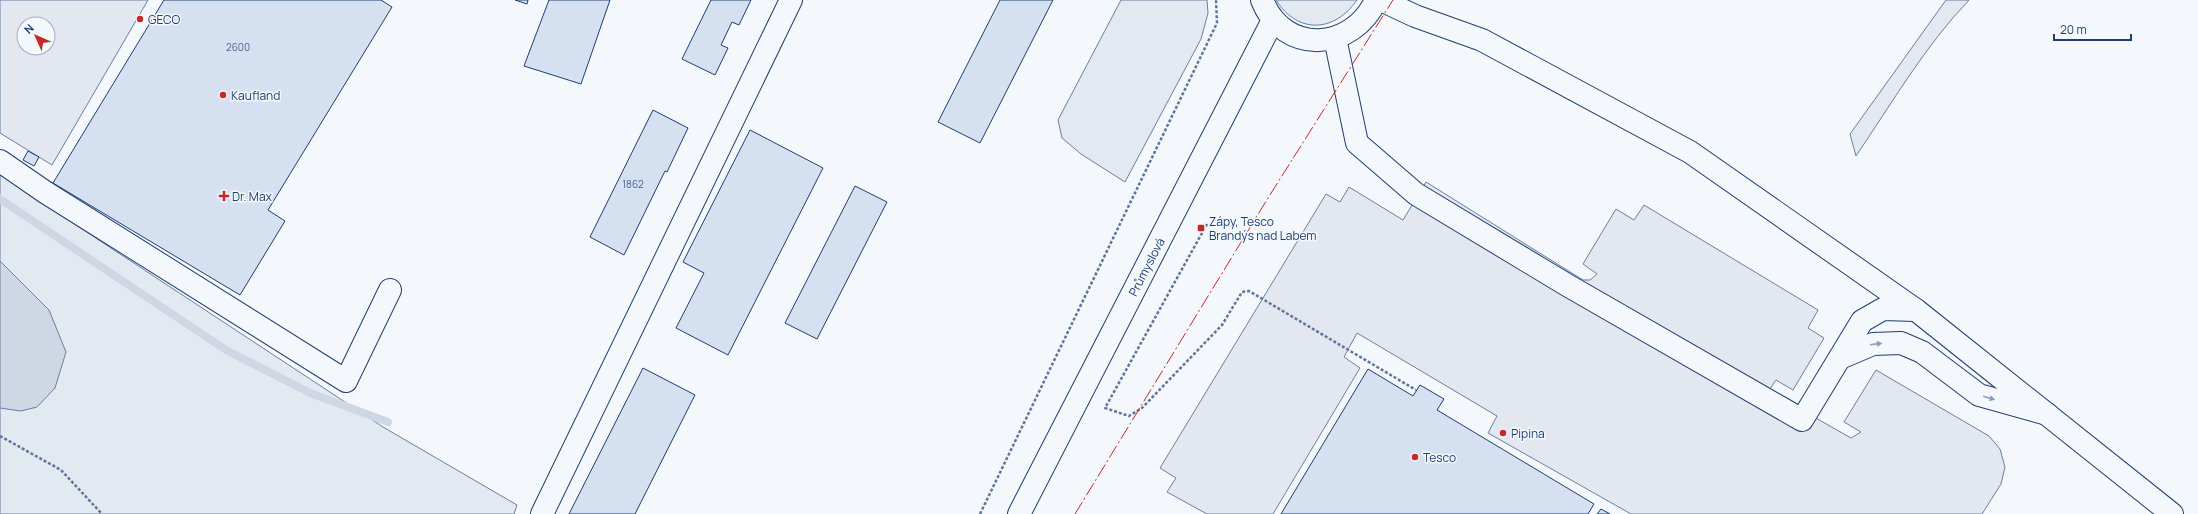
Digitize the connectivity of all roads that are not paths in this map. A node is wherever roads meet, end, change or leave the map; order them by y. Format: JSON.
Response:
{"nodes":[{"id":1,"x":791,"y":0,"type":"edge"},
{"id":2,"x":1262,"y":0,"type":"edge"},
{"id":3,"x":1376,"y":0,"type":"edge"},
{"id":4,"x":1381,"y":0,"type":"edge"},
{"id":5,"x":1273,"y":20,"type":"junction"},
{"id":6,"x":1335,"y":38,"type":"junction"},
{"id":7,"x":0,"y":161,"type":"edge"},
{"id":8,"x":390,"y":290,"type":"dead end"},
{"id":9,"x":1916,"y":310,"type":"junction"},
{"id":10,"x":1840,"y":358,"type":"junction"},
{"id":11,"x":2049,"y":415,"type":"junction"},
{"id":12,"x":542,"y":514,"type":"edge"},
{"id":13,"x":1019,"y":514,"type":"edge"},
{"id":14,"x":2172,"y":514,"type":"edge"}],
"edges":[{"from":1,"to":12,"type":"main road"},
{"from":2,"to":5,"type":"main road"},
{"from":3,"to":6,"type":"main road"},
{"from":4,"to":9,"type":"main road"},
{"from":5,"to":6,"type":"main road"},
{"from":5,"to":13,"type":"main road","name":"Průmyslová"},
{"from":6,"to":10,"type":"main road"},
{"from":7,"to":8,"type":"main road"},
{"from":9,"to":10,"type":"main road"},
{"from":9,"to":11,"type":"main road"},
{"from":10,"to":11,"type":"main road","one_way":true},
{"from":11,"to":14,"type":"main road"}]}
